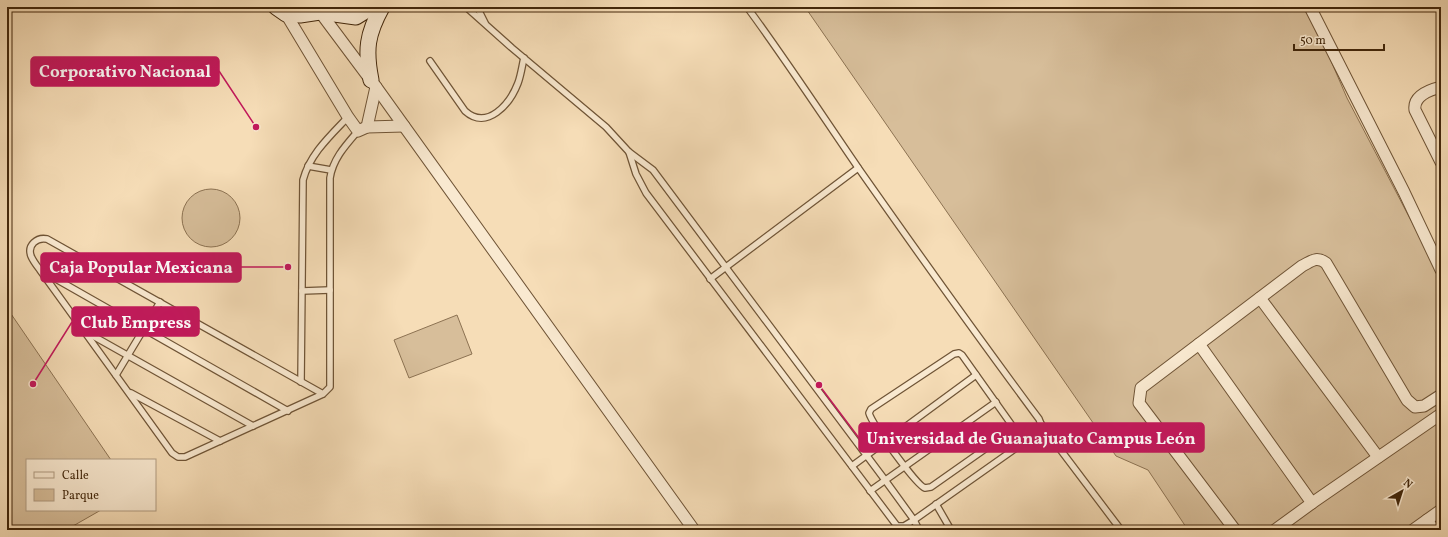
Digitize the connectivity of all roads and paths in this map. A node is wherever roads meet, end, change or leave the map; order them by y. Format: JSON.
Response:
{"nodes":[{"id":1,"x":372,"y":7,"type":"edge"},
{"id":2,"x":382,"y":7,"type":"edge"},
{"id":3,"x":466,"y":7,"type":"edge"},
{"id":4,"x":477,"y":7,"type":"edge"},
{"id":5,"x":747,"y":7,"type":"edge"},
{"id":6,"x":1310,"y":7,"type":"edge"},
{"id":7,"x":319,"y":9,"type":"edge"},
{"id":8,"x":281,"y":10,"type":"edge"},
{"id":9,"x":486,"y":25,"type":"junction"},
{"id":10,"x":524,"y":58,"type":"junction"},
{"id":11,"x":430,"y":61,"type":"dead end"},
{"id":12,"x":374,"y":84,"type":"junction"},
{"id":13,"x":1441,"y":87,"type":"edge"},
{"id":14,"x":348,"y":117,"type":"junction"},
{"id":15,"x":404,"y":126,"type":"junction"},
{"id":16,"x":362,"y":129,"type":"junction"},
{"id":17,"x":629,"y":152,"type":"junction"},
{"id":18,"x":1441,"y":162,"type":"edge"},
{"id":19,"x":308,"y":166,"type":"junction"},
{"id":20,"x":858,"y":168,"type":"junction"},
{"id":21,"x":331,"y":170,"type":"junction"},
{"id":22,"x":726,"y":268,"type":"junction"},
{"id":23,"x":40,"y":270,"type":"junction"},
{"id":24,"x":1441,"y":270,"type":"edge"},
{"id":25,"x":710,"y":279,"type":"junction"},
{"id":26,"x":330,"y":290,"type":"junction"},
{"id":27,"x":302,"y":291,"type":"junction"},
{"id":28,"x":1260,"y":298,"type":"junction"},
{"id":29,"x":160,"y":302,"type":"junction"},
{"id":30,"x":144,"y":329,"type":"junction"},
{"id":31,"x":84,"y":330,"type":"junction"},
{"id":32,"x":1199,"y":344,"type":"junction"},
{"id":33,"x":128,"y":356,"type":"junction"},
{"id":34,"x":116,"y":375,"type":"junction"},
{"id":35,"x":976,"y":375,"type":"junction"},
{"id":36,"x":301,"y":382,"type":"junction"},
{"id":37,"x":129,"y":392,"type":"junction"},
{"id":38,"x":323,"y":394,"type":"junction"},
{"id":39,"x":1441,"y":395,"type":"edge"},
{"id":40,"x":996,"y":402,"type":"junction"},
{"id":41,"x":288,"y":411,"type":"junction"},
{"id":42,"x":1441,"y":414,"type":"edge"},
{"id":43,"x":1041,"y":424,"type":"junction"},
{"id":44,"x":253,"y":426,"type":"junction"},
{"id":45,"x":886,"y":440,"type":"junction"},
{"id":46,"x":220,"y":441,"type":"junction"},
{"id":47,"x":866,"y":456,"type":"junction"},
{"id":48,"x":1378,"y":457,"type":"junction"},
{"id":49,"x":852,"y":466,"type":"junction"},
{"id":50,"x":905,"y":466,"type":"junction"},
{"id":51,"x":885,"y":480,"type":"junction"},
{"id":52,"x":870,"y":491,"type":"junction"},
{"id":53,"x":1312,"y":503,"type":"junction"},
{"id":54,"x":936,"y":504,"type":"junction"},
{"id":55,"x":1441,"y":510,"type":"edge"},
{"id":56,"x":914,"y":520,"type":"junction"},
{"id":57,"x":1427,"y":520,"type":"junction"},
{"id":58,"x":902,"y":529,"type":"edge"},
{"id":59,"x":694,"y":530,"type":"edge"},
{"id":60,"x":919,"y":530,"type":"edge"},
{"id":61,"x":951,"y":530,"type":"edge"},
{"id":62,"x":1121,"y":530,"type":"edge"},
{"id":63,"x":1236,"y":530,"type":"edge"},
{"id":64,"x":1275,"y":530,"type":"edge"},
{"id":65,"x":1413,"y":530,"type":"edge"},
{"id":66,"x":1434,"y":530,"type":"edge"}],
"edges":[{"from":1,"to":7,"type":"street"},
{"from":2,"to":12,"type":"street"},
{"from":3,"to":9,"type":"lane"},
{"from":4,"to":9,"type":"lane"},
{"from":5,"to":20,"type":"lane"},
{"from":6,"to":24,"type":"street"},
{"from":7,"to":8,"type":"street"},
{"from":7,"to":12,"type":"street"},
{"from":8,"to":14,"type":"street"},
{"from":9,"to":10,"type":"lane"},
{"from":10,"to":11,"type":"lane"},
{"from":10,"to":17,"type":"lane"},
{"from":12,"to":15,"type":"street"},
{"from":12,"to":16,"type":"street"},
{"from":13,"to":18,"type":"street"},
{"from":14,"to":16,"type":"street"},
{"from":14,"to":19,"type":"lane"},
{"from":15,"to":16,"type":"street"},
{"from":15,"to":59,"type":"street"},
{"from":16,"to":21,"type":"lane"},
{"from":17,"to":22,"type":"lane"},
{"from":17,"to":25,"type":"lane"},
{"from":19,"to":21,"type":"lane"},
{"from":19,"to":27,"type":"lane"},
{"from":20,"to":22,"type":"lane"},
{"from":20,"to":43,"type":"lane"},
{"from":21,"to":26,"type":"lane"},
{"from":22,"to":25,"type":"lane"},
{"from":22,"to":47,"type":"lane"},
{"from":23,"to":29,"type":"lane"},
{"from":23,"to":30,"type":"lane"},
{"from":23,"to":31,"type":"lane"},
{"from":25,"to":49,"type":"lane"},
{"from":26,"to":27,"type":"lane"},
{"from":26,"to":38,"type":"lane"},
{"from":27,"to":36,"type":"lane"},
{"from":28,"to":32,"type":"street"},
{"from":28,"to":39,"type":"street"},
{"from":28,"to":48,"type":"street"},
{"from":29,"to":30,"type":"lane"},
{"from":29,"to":36,"type":"lane"},
{"from":30,"to":33,"type":"lane"},
{"from":30,"to":41,"type":"lane"},
{"from":31,"to":33,"type":"lane"},
{"from":31,"to":34,"type":"lane"},
{"from":32,"to":53,"type":"street"},
{"from":32,"to":63,"type":"street"},
{"from":33,"to":34,"type":"lane"},
{"from":33,"to":44,"type":"lane"},
{"from":34,"to":37,"type":"lane"},
{"from":35,"to":40,"type":"lane"},
{"from":35,"to":45,"type":"lane"},
{"from":35,"to":45,"type":"lane"},
{"from":36,"to":38,"type":"lane"},
{"from":37,"to":46,"type":"lane"},
{"from":37,"to":46,"type":"lane"},
{"from":38,"to":41,"type":"lane"},
{"from":40,"to":50,"type":"lane"},
{"from":40,"to":50,"type":"lane"},
{"from":41,"to":44,"type":"lane"},
{"from":42,"to":48,"type":"street"},
{"from":43,"to":54,"type":"lane"},
{"from":43,"to":62,"type":"lane"},
{"from":44,"to":46,"type":"lane"},
{"from":45,"to":47,"type":"lane"},
{"from":45,"to":50,"type":"lane"},
{"from":47,"to":49,"type":"lane"},
{"from":47,"to":51,"type":"lane"},
{"from":48,"to":53,"type":"street"},
{"from":49,"to":52,"type":"lane"},
{"from":50,"to":51,"type":"lane"},
{"from":51,"to":52,"type":"lane"},
{"from":51,"to":56,"type":"lane"},
{"from":52,"to":58,"type":"lane"},
{"from":53,"to":64,"type":"street"},
{"from":54,"to":56,"type":"lane"},
{"from":54,"to":61,"type":"lane"},
{"from":55,"to":57,"type":"street"},
{"from":56,"to":58,"type":"lane"},
{"from":56,"to":60,"type":"lane"},
{"from":57,"to":65,"type":"street"},
{"from":57,"to":66,"type":"street"}]}
